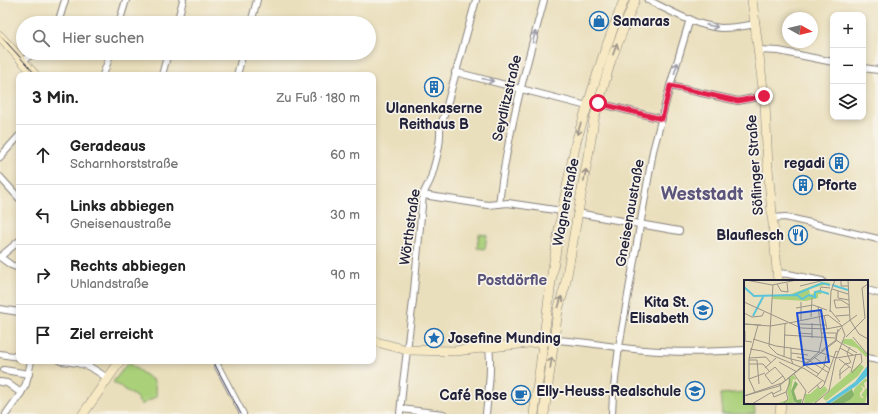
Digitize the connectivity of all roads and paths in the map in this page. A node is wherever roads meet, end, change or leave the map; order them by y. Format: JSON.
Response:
{"nodes":[{"id":1,"x":65,"y":0,"type":"edge"},
{"id":2,"x":126,"y":0,"type":"edge"},
{"id":3,"x":183,"y":0,"type":"edge"},
{"id":4,"x":257,"y":0,"type":"edge"},
{"id":5,"x":476,"y":0,"type":"edge"},
{"id":6,"x":544,"y":0,"type":"edge"},
{"id":7,"x":624,"y":0,"type":"edge"},
{"id":8,"x":635,"y":0,"type":"edge"},
{"id":9,"x":648,"y":0,"type":"edge"},
{"id":10,"x":752,"y":0,"type":"edge"},
{"id":11,"x":60,"y":16,"type":"edge"},
{"id":12,"x":121,"y":16,"type":"edge"},
{"id":13,"x":178,"y":16,"type":"edge"},
{"id":14,"x":253,"y":16,"type":"edge"},
{"id":15,"x":690,"y":19,"type":"junction"},
{"id":16,"x":756,"y":24,"type":"junction"},
{"id":17,"x":0,"y":36,"type":"edge"},
{"id":18,"x":759,"y":50,"type":"junction"},
{"id":19,"x":16,"y":53,"type":"edge"},
{"id":20,"x":108,"y":60,"type":"edge"},
{"id":21,"x":166,"y":60,"type":"edge"},
{"id":22,"x":241,"y":60,"type":"edge"},
{"id":23,"x":23,"y":61,"type":"edge"},
{"id":24,"x":830,"y":61,"type":"edge"},
{"id":25,"x":866,"y":68,"type":"edge"},
{"id":26,"x":878,"y":70,"type":"edge"},
{"id":27,"x":32,"y":72,"type":"edge"},
{"id":28,"x":104,"y":72,"type":"edge"},
{"id":29,"x":163,"y":72,"type":"edge"},
{"id":30,"x":238,"y":72,"type":"edge"},
{"id":31,"x":455,"y":72,"type":"junction"},
{"id":32,"x":670,"y":86,"type":"junction"},
{"id":33,"x":521,"y":88,"type":"junction"},
{"id":34,"x":764,"y":96,"type":"junction"},
{"id":35,"x":598,"y":103,"type":"junction"},
{"id":36,"x":587,"y":106,"type":"junction"},
{"id":37,"x":662,"y":119,"type":"junction"},
{"id":38,"x":16,"y":139,"type":"edge"},
{"id":39,"x":0,"y":157,"type":"edge"},
{"id":40,"x":0,"y":177,"type":"edge"},
{"id":41,"x":16,"y":195,"type":"edge"},
{"id":42,"x":424,"y":195,"type":"junction"},
{"id":43,"x":499,"y":204,"type":"junction"},
{"id":44,"x":562,"y":211,"type":"junction"},
{"id":45,"x":577,"y":213,"type":"junction"},
{"id":46,"x":773,"y":218,"type":"junction"},
{"id":47,"x":640,"y":224,"type":"junction"},
{"id":48,"x":679,"y":231,"type":"dead end"},
{"id":49,"x":878,"y":239,"type":"edge"},
{"id":50,"x":16,"y":244,"type":"edge"},
{"id":51,"x":0,"y":257,"type":"edge"},
{"id":52,"x":16,"y":267,"type":"edge"},
{"id":53,"x":777,"y":277,"type":"edge"},
{"id":54,"x":817,"y":280,"type":"edge"},
{"id":55,"x":868,"y":290,"type":"edge"},
{"id":56,"x":878,"y":293,"type":"edge"},
{"id":57,"x":0,"y":309,"type":"edge"},
{"id":58,"x":16,"y":312,"type":"edge"},
{"id":59,"x":554,"y":340,"type":"junction"},
{"id":60,"x":543,"y":341,"type":"junction"},
{"id":61,"x":376,"y":342,"type":"edge"},
{"id":62,"x":489,"y":347,"type":"junction"},
{"id":63,"x":619,"y":347,"type":"junction"},
{"id":64,"x":407,"y":350,"type":"junction"},
{"id":65,"x":744,"y":350,"type":"edge"},
{"id":66,"x":0,"y":354,"type":"edge"},
{"id":67,"x":16,"y":357,"type":"edge"},
{"id":68,"x":868,"y":358,"type":"edge"},
{"id":69,"x":878,"y":360,"type":"edge"},
{"id":70,"x":30,"y":364,"type":"edge"},
{"id":71,"x":85,"y":364,"type":"edge"},
{"id":72,"x":118,"y":364,"type":"edge"},
{"id":73,"x":217,"y":364,"type":"edge"},
{"id":74,"x":4,"y":370,"type":"dead end"},
{"id":75,"x":28,"y":374,"type":"junction"},
{"id":76,"x":107,"y":378,"type":"junction"},
{"id":77,"x":0,"y":382,"type":"edge"},
{"id":78,"x":21,"y":393,"type":"junction"},
{"id":79,"x":781,"y":404,"type":"edge"},
{"id":80,"x":401,"y":412,"type":"edge"},
{"id":81,"x":6,"y":414,"type":"edge"},
{"id":82,"x":82,"y":414,"type":"edge"},
{"id":83,"x":243,"y":414,"type":"edge"},
{"id":84,"x":443,"y":414,"type":"edge"},
{"id":85,"x":486,"y":414,"type":"edge"},
{"id":86,"x":534,"y":414,"type":"edge"},
{"id":87,"x":544,"y":414,"type":"edge"},
{"id":88,"x":612,"y":414,"type":"edge"},
{"id":89,"x":780,"y":414,"type":"edge"}],
"edges":[{"from":1,"to":11,"type":"street"},
{"from":2,"to":12,"type":"street"},
{"from":3,"to":13,"type":"street"},
{"from":4,"to":14,"type":"street"},
{"from":5,"to":31,"type":"street","name":"Wörthstraße"},
{"from":33,"to":6,"type":"street","name":"Seydlitzstraße","one_way":true},
{"from":7,"to":36,"type":"street","name":"Wagnerstraße"},
{"from":35,"to":8,"type":"street","name":"Wagnerstraße","one_way":true},
{"from":9,"to":15,"type":"street"},
{"from":10,"to":16,"type":"street","name":"Söflinger Straße"},
{"from":15,"to":16,"type":"street","one_way":true},
{"from":32,"to":15,"type":"street","name":"Gneisenaustraße","one_way":true},
{"from":16,"to":18,"type":"street","name":"Söflinger Straße"},
{"from":17,"to":19,"type":"street"},
{"from":18,"to":24,"type":"street"},
{"from":18,"to":34,"type":"street","name":"Söflinger Straße"},
{"from":20,"to":28,"type":"street"},
{"from":21,"to":29,"type":"street"},
{"from":22,"to":30,"type":"street"},
{"from":23,"to":27,"type":"street"},
{"from":25,"to":26,"type":"street"},
{"from":31,"to":33,"type":"street","one_way":true},
{"from":31,"to":42,"type":"street","name":"Wörthstraße"},
{"from":32,"to":34,"type":"street"},
{"from":32,"to":37,"type":"street","name":"Gneisenaustraße"},
{"from":33,"to":36,"type":"street"},
{"from":33,"to":43,"type":"street","name":"Seydlitzstraße"},
{"from":34,"to":46,"type":"street","name":"Söflinger Straße"},
{"from":35,"to":37,"type":"street"},
{"from":45,"to":35,"type":"street","name":"Wagnerstraße","one_way":true},
{"from":36,"to":44,"type":"street","name":"Wagnerstraße","one_way":true},
{"from":37,"to":47,"type":"street","name":"Gneisenaustraße"},
{"from":38,"to":39,"type":"street"},
{"from":40,"to":41,"type":"street"},
{"from":42,"to":43,"type":"street"},
{"from":42,"to":64,"type":"street","name":"Wörthstraße"},
{"from":43,"to":44,"type":"street"},
{"from":44,"to":45,"type":"street"},
{"from":44,"to":60,"type":"street","name":"Wagnerstraße"},
{"from":45,"to":47,"type":"street"},
{"from":59,"to":45,"type":"street","name":"Wagnerstraße","one_way":true},
{"from":46,"to":49,"type":"street"},
{"from":46,"to":53,"type":"street","name":"Söflinger Straße"},
{"from":47,"to":48,"type":"street"},
{"from":47,"to":63,"type":"street","name":"Gneisenaustraße"},
{"from":50,"to":51,"type":"street"},
{"from":51,"to":52,"type":"street"},
{"from":53,"to":54,"type":"street"},
{"from":55,"to":56,"type":"street"},
{"from":57,"to":58,"type":"street"},
{"from":59,"to":60,"type":"street"},
{"from":59,"to":63,"type":"street"},
{"from":87,"to":59,"type":"street","name":"Wagnerstraße","one_way":true},
{"from":60,"to":62,"type":"street"},
{"from":60,"to":86,"type":"street","name":"Wagnerstraße"},
{"from":61,"to":64,"type":"street"},
{"from":62,"to":64,"type":"street"},
{"from":62,"to":85,"type":"street"},
{"from":63,"to":65,"type":"street"},
{"from":63,"to":88,"type":"street","name":"Gneisenaustraße"},
{"from":64,"to":80,"type":"street","name":"Wörthstraße"},
{"from":66,"to":67,"type":"street"},
{"from":68,"to":69,"type":"street"},
{"from":70,"to":75,"type":"street"},
{"from":71,"to":76,"type":"street"},
{"from":72,"to":76,"type":"street"},
{"from":73,"to":83,"type":"street"},
{"from":74,"to":75,"type":"street"},
{"from":75,"to":78,"type":"street"},
{"from":76,"to":82,"type":"street"},
{"from":77,"to":78,"type":"street"},
{"from":78,"to":81,"type":"street"},
{"from":79,"to":89,"type":"street"},
{"from":80,"to":84,"type":"street"}]}
